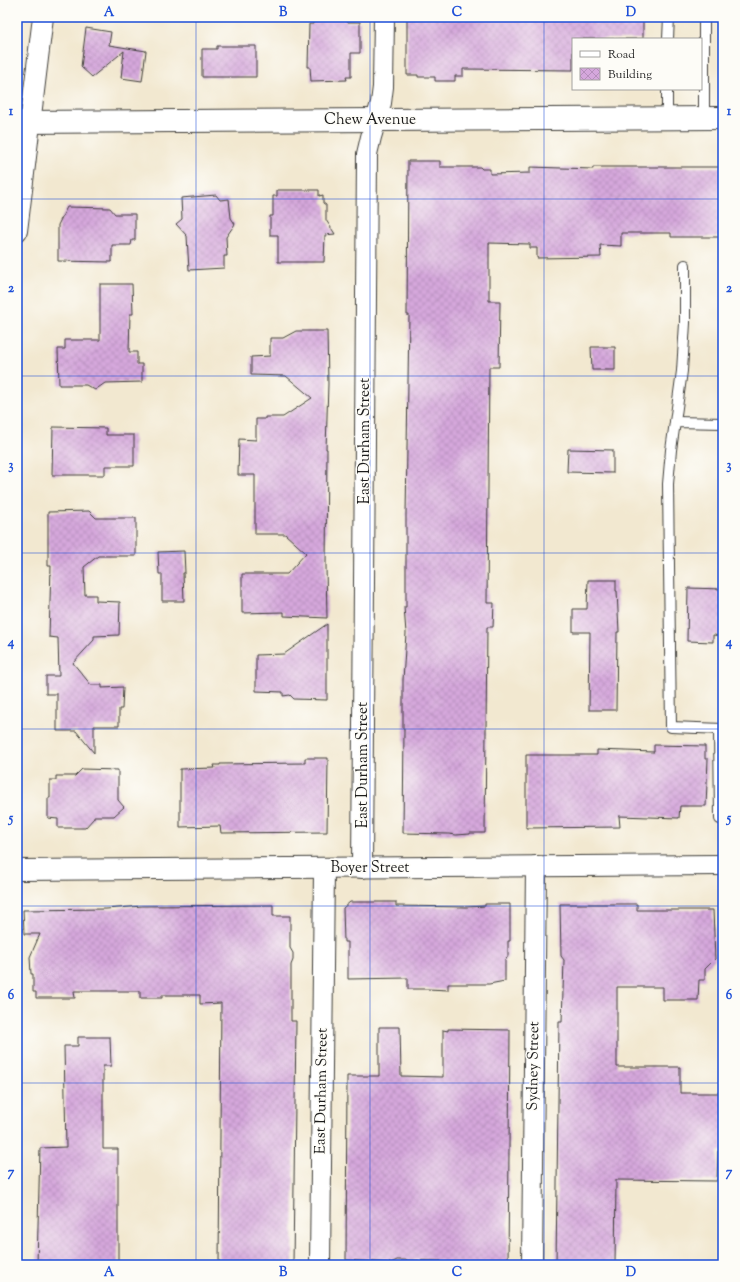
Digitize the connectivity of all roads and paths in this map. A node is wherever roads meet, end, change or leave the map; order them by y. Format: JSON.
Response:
{"nodes":[{"id":1,"x":43,"y":17,"type":"edge"},
{"id":2,"x":384,"y":17,"type":"edge"},
{"id":3,"x":669,"y":17,"type":"edge"},
{"id":4,"x":704,"y":17,"type":"edge"},
{"id":5,"x":668,"y":38,"type":"edge"},
{"id":6,"x":667,"y":90,"type":"edge"},
{"id":7,"x":713,"y":118,"type":"edge"},
{"id":8,"x":667,"y":119,"type":"junction"},
{"id":9,"x":376,"y":120,"type":"junction"},
{"id":10,"x":24,"y":122,"type":"edge"},
{"id":11,"x":17,"y":231,"type":"edge"},
{"id":12,"x":685,"y":264,"type":"dead end"},
{"id":13,"x":675,"y":422,"type":"junction"},
{"id":14,"x":723,"y":423,"type":"edge"},
{"id":15,"x":721,"y":729,"type":"edge"},
{"id":16,"x":720,"y":819,"type":"dead end"},
{"id":17,"x":723,"y":865,"type":"edge"},
{"id":18,"x":536,"y":866,"type":"junction"},
{"id":19,"x":324,"y":868,"type":"junction"},
{"id":20,"x":362,"y":868,"type":"junction"},
{"id":21,"x":17,"y":870,"type":"edge"},
{"id":22,"x":320,"y":1265,"type":"edge"},
{"id":23,"x":532,"y":1265,"type":"edge"}],
"edges":[{"from":1,"to":10,"type":"street"},
{"from":2,"to":9,"type":"street","name":"East Durham Street"},
{"from":3,"to":5,"type":"lane"},
{"from":4,"to":7,"type":"lane"},
{"from":6,"to":8,"type":"lane"},
{"from":7,"to":8,"type":"street","name":"Chew Avenue"},
{"from":8,"to":9,"type":"street","name":"Chew Avenue"},
{"from":9,"to":10,"type":"street","name":"Chew Avenue"},
{"from":9,"to":20,"type":"street","name":"East Durham Street"},
{"from":10,"to":11,"type":"street"},
{"from":12,"to":13,"type":"lane"},
{"from":13,"to":14,"type":"lane"},
{"from":13,"to":15,"type":"lane"},
{"from":15,"to":16,"type":"lane"},
{"from":17,"to":18,"type":"street","name":"Boyer Street"},
{"from":18,"to":20,"type":"street","name":"Boyer Street"},
{"from":18,"to":23,"type":"street","name":"Sydney Street"},
{"from":19,"to":20,"type":"street","name":"Boyer Street"},
{"from":19,"to":21,"type":"street","name":"Boyer Street"},
{"from":19,"to":22,"type":"street","name":"East Durham Street"}]}
